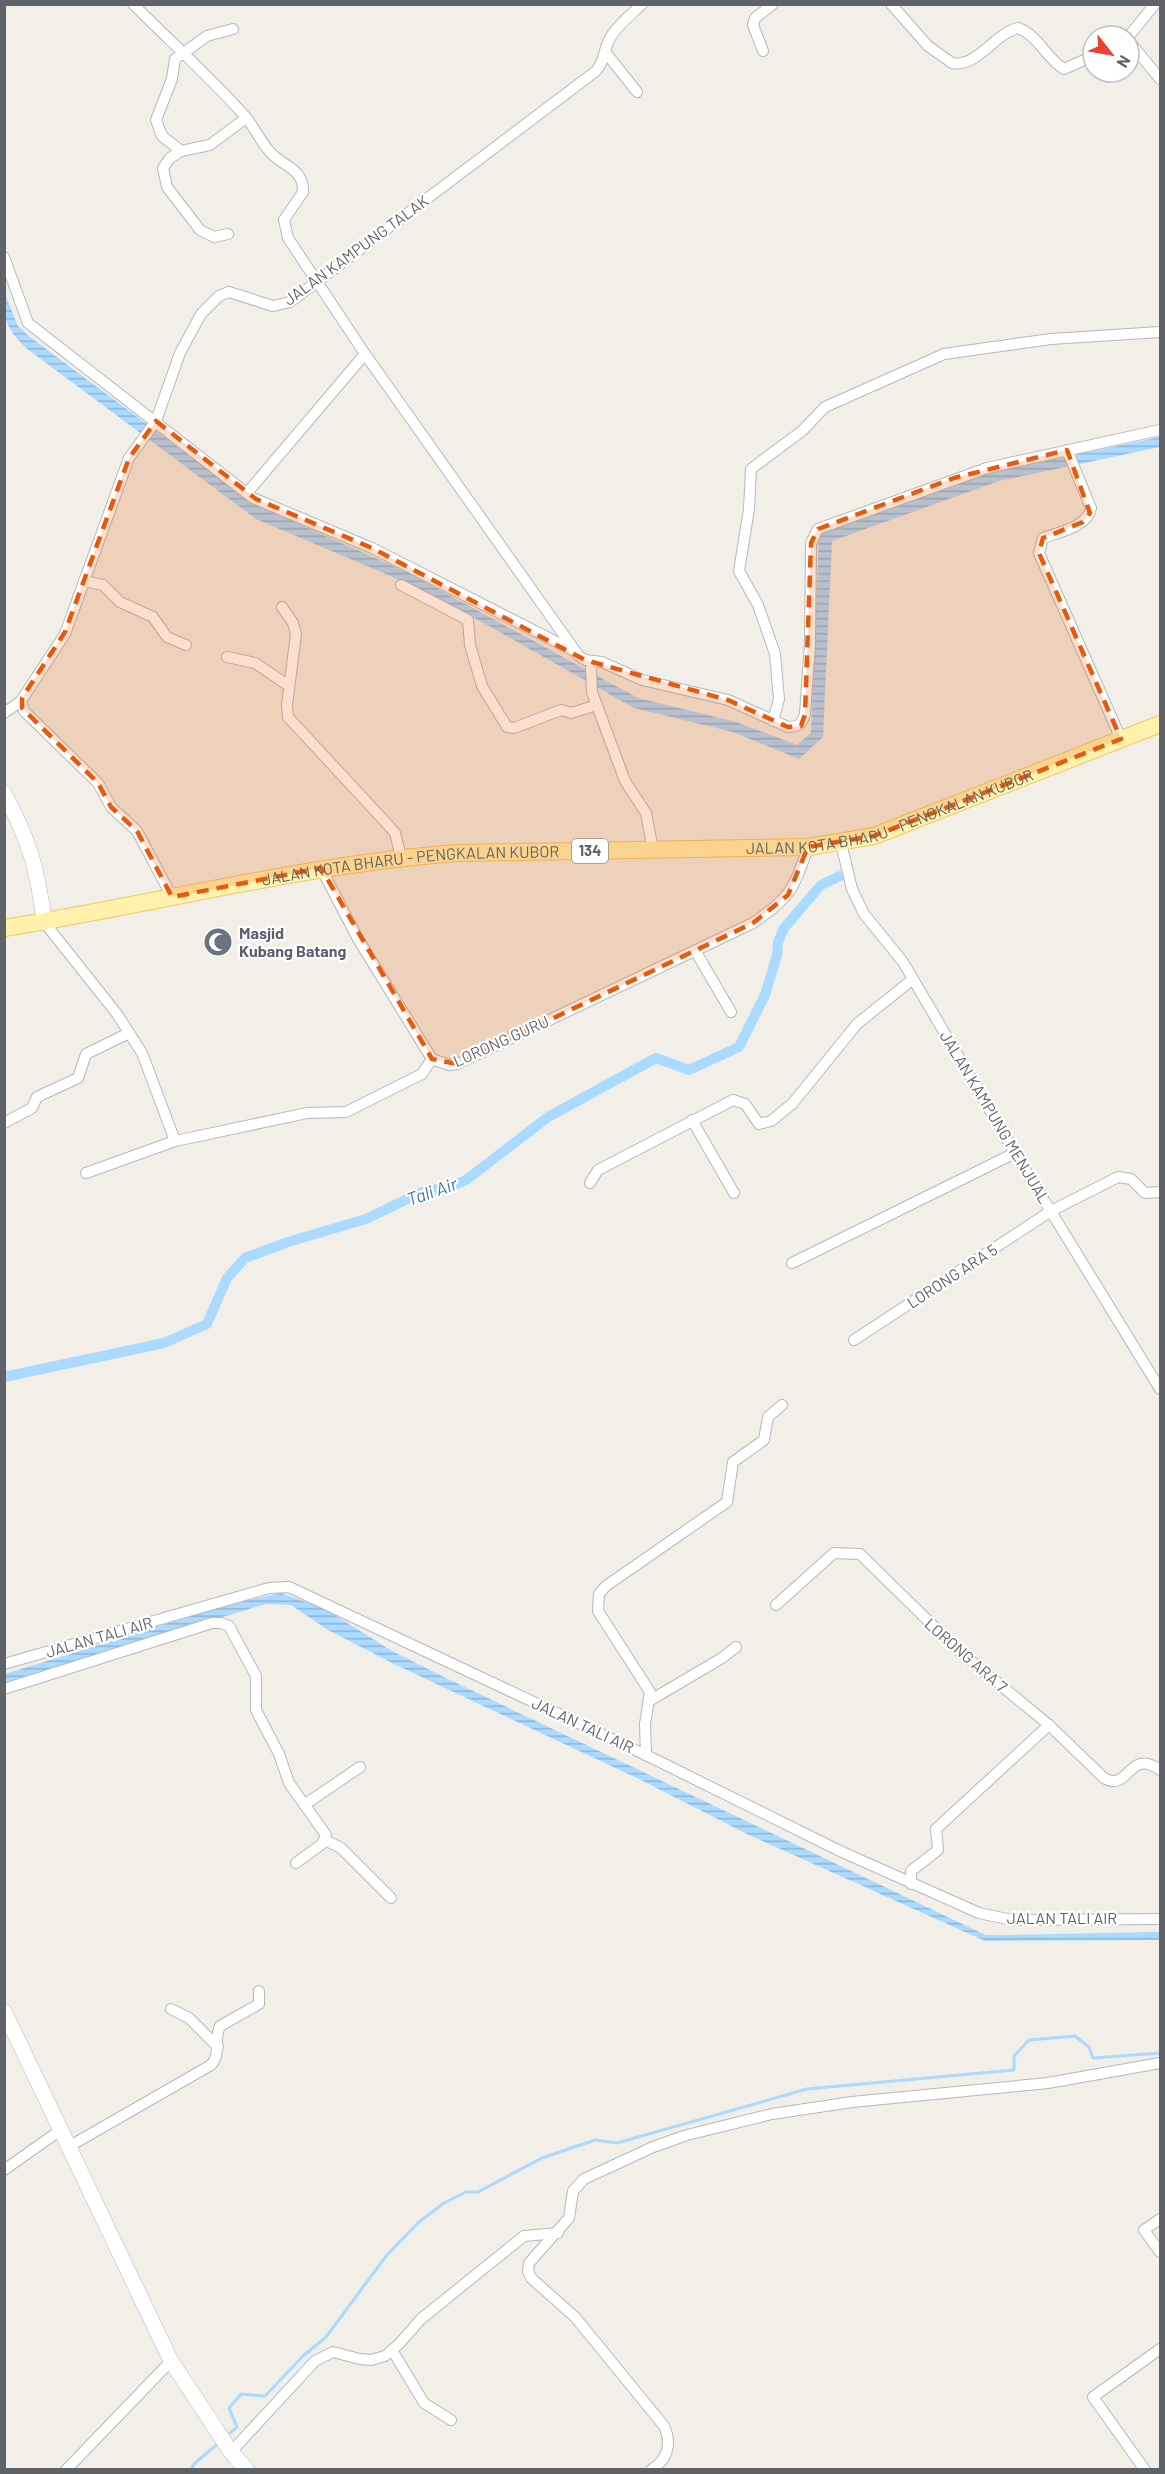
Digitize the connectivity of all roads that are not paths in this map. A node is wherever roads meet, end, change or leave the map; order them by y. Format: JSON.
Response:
{"nodes":[{"id":1,"x":133,"y":4,"type":"edge"},
{"id":2,"x":642,"y":4,"type":"edge"},
{"id":3,"x":773,"y":4,"type":"edge"},
{"id":4,"x":891,"y":4,"type":"edge"},
{"id":5,"x":1155,"y":4,"type":"edge"},
{"id":6,"x":1139,"y":24,"type":"edge"},
{"id":7,"x":233,"y":28,"type":"dead end"},
{"id":8,"x":764,"y":51,"type":"dead end"},
{"id":9,"x":181,"y":52,"type":"junction"},
{"id":10,"x":606,"y":53,"type":"junction"},
{"id":11,"x":1141,"y":55,"type":"edge"},
{"id":12,"x":1081,"y":61,"type":"edge"},
{"id":13,"x":1161,"y":79,"type":"edge"},
{"id":14,"x":637,"y":92,"type":"dead end"},
{"id":15,"x":246,"y":118,"type":"junction"},
{"id":16,"x":181,"y":151,"type":"junction"},
{"id":17,"x":228,"y":234,"type":"dead end"},
{"id":18,"x":4,"y":257,"type":"edge"},
{"id":19,"x":317,"y":281,"type":"junction"},
{"id":20,"x":1161,"y":332,"type":"edge"},
{"id":21,"x":365,"y":354,"type":"junction"},
{"id":22,"x":154,"y":423,"type":"junction"},
{"id":23,"x":1161,"y":430,"type":"edge"},
{"id":24,"x":1068,"y":452,"type":"junction"},
{"id":25,"x":247,"y":493,"type":"junction"},
{"id":26,"x":84,"y":581,"type":"junction"},
{"id":27,"x":401,"y":585,"type":"dead end"},
{"id":28,"x":282,"y":608,"type":"dead end"},
{"id":29,"x":186,"y":645,"type":"dead end"},
{"id":30,"x":577,"y":652,"type":"junction"},
{"id":31,"x":227,"y":657,"type":"dead end"},
{"id":32,"x":592,"y":665,"type":"junction"},
{"id":33,"x":290,"y":686,"type":"junction"},
{"id":34,"x":21,"y":701,"type":"junction"},
{"id":35,"x":597,"y":705,"type":"junction"},
{"id":36,"x":4,"y":712,"type":"edge"},
{"id":37,"x":773,"y":721,"type":"junction"},
{"id":38,"x":1161,"y":724,"type":"edge"},
{"id":39,"x":1121,"y":739,"type":"junction"},
{"id":40,"x":4,"y":793,"type":"edge"},
{"id":41,"x":841,"y":843,"type":"junction"},
{"id":42,"x":808,"y":847,"type":"junction"},
{"id":43,"x":653,"y":850,"type":"junction"},
{"id":44,"x":401,"y":857,"type":"junction"},
{"id":45,"x":321,"y":868,"type":"junction"},
{"id":46,"x":172,"y":897,"type":"junction"},
{"id":47,"x":44,"y":922,"type":"junction"},
{"id":48,"x":4,"y":928,"type":"edge"},
{"id":49,"x":696,"y":952,"type":"junction"},
{"id":50,"x":913,"y":980,"type":"junction"},
{"id":51,"x":731,"y":1012,"type":"dead end"},
{"id":52,"x":129,"y":1033,"type":"junction"},
{"id":53,"x":432,"y":1059,"type":"junction"},
{"id":54,"x":692,"y":1120,"type":"junction"},
{"id":55,"x":4,"y":1123,"type":"edge"},
{"id":56,"x":175,"y":1140,"type":"junction"},
{"id":57,"x":1015,"y":1153,"type":"junction"},
{"id":58,"x":86,"y":1173,"type":"dead end"},
{"id":59,"x":590,"y":1183,"type":"dead end"},
{"id":60,"x":1161,"y":1192,"type":"edge"},
{"id":61,"x":734,"y":1193,"type":"dead end"},
{"id":62,"x":1051,"y":1211,"type":"junction"},
{"id":63,"x":792,"y":1263,"type":"dead end"},
{"id":64,"x":854,"y":1340,"type":"dead end"},
{"id":65,"x":1161,"y":1389,"type":"edge"},
{"id":66,"x":782,"y":1405,"type":"dead end"},
{"id":67,"x":776,"y":1605,"type":"dead end"},
{"id":68,"x":736,"y":1647,"type":"dead end"},
{"id":69,"x":4,"y":1664,"type":"edge"},
{"id":70,"x":4,"y":1689,"type":"edge"},
{"id":71,"x":649,"y":1701,"type":"junction"},
{"id":72,"x":1049,"y":1725,"type":"junction"},
{"id":73,"x":646,"y":1755,"type":"junction"},
{"id":74,"x":360,"y":1767,"type":"dead end"},
{"id":75,"x":1161,"y":1770,"type":"edge"},
{"id":76,"x":304,"y":1805,"type":"junction"},
{"id":77,"x":325,"y":1840,"type":"junction"},
{"id":78,"x":296,"y":1863,"type":"dead end"},
{"id":79,"x":911,"y":1884,"type":"junction"},
{"id":80,"x":391,"y":1898,"type":"dead end"},
{"id":81,"x":1161,"y":1919,"type":"edge"},
{"id":82,"x":259,"y":1991,"type":"dead end"},
{"id":83,"x":171,"y":2009,"type":"dead end"},
{"id":84,"x":4,"y":2011,"type":"edge"},
{"id":85,"x":218,"y":2047,"type":"junction"},
{"id":86,"x":1161,"y":2063,"type":"edge"},
{"id":87,"x":62,"y":2129,"type":"junction"},
{"id":88,"x":70,"y":2146,"type":"junction"},
{"id":89,"x":4,"y":2170,"type":"edge"},
{"id":90,"x":1161,"y":2219,"type":"edge"},
{"id":91,"x":558,"y":2233,"type":"junction"},
{"id":92,"x":1161,"y":2252,"type":"edge"},
{"id":93,"x":1161,"y":2349,"type":"edge"},
{"id":94,"x":392,"y":2350,"type":"junction"},
{"id":95,"x":171,"y":2361,"type":"junction"},
{"id":96,"x":451,"y":2420,"type":"dead end"},
{"id":97,"x":231,"y":2452,"type":"junction"},
{"id":98,"x":66,"y":2469,"type":"edge"},
{"id":99,"x":247,"y":2469,"type":"edge"},
{"id":100,"x":651,"y":2469,"type":"edge"},
{"id":101,"x":1145,"y":2469,"type":"edge"}],
"edges":[{"from":1,"to":9,"type":"street"},
{"from":2,"to":10,"type":"street","name":"JALAN KAMPUNG TALAK"},
{"from":3,"to":8,"type":"street"},
{"from":4,"to":12,"type":"street"},
{"from":5,"to":6,"type":"street"},
{"from":7,"to":9,"type":"street"},
{"from":9,"to":15,"type":"street"},
{"from":9,"to":16,"type":"street"},
{"from":10,"to":14,"type":"street"},
{"from":10,"to":19,"type":"street","name":"JALAN KAMPUNG TALAK"},
{"from":11,"to":13,"type":"street"},
{"from":15,"to":16,"type":"street"},
{"from":15,"to":19,"type":"street"},
{"from":16,"to":17,"type":"street"},
{"from":18,"to":22,"type":"street"},
{"from":19,"to":21,"type":"street"},
{"from":19,"to":22,"type":"street","name":"JALAN KAMPUNG TALAK"},
{"from":20,"to":37,"type":"street"},
{"from":21,"to":25,"type":"street"},
{"from":21,"to":30,"type":"street"},
{"from":22,"to":25,"type":"street"},
{"from":22,"to":26,"type":"street","name":"JALAN KAMPUNG TALAK"},
{"from":23,"to":24,"type":"street"},
{"from":24,"to":37,"type":"street"},
{"from":24,"to":39,"type":"street"},
{"from":25,"to":30,"type":"street"},
{"from":26,"to":29,"type":"street"},
{"from":26,"to":34,"type":"street","name":"JALAN KAMPUNG TALAK"},
{"from":27,"to":35,"type":"street"},
{"from":28,"to":33,"type":"street"},
{"from":30,"to":32,"type":"street"},
{"from":31,"to":33,"type":"street"},
{"from":32,"to":35,"type":"street"},
{"from":32,"to":37,"type":"street"},
{"from":33,"to":44,"type":"street"},
{"from":34,"to":36,"type":"street","name":"JALAN KAMPUNG TALAK"},
{"from":34,"to":46,"type":"street"},
{"from":35,"to":43,"type":"street"},
{"from":38,"to":39,"type":"main road","name":"JALAN KOTA BHARU - PENGKALAN KUBOR","number":"134"},
{"from":39,"to":41,"type":"main road","name":"JALAN KOTA BHARU - PENGKALAN KUBOR","number":"134"},
{"from":40,"to":47,"type":"street"},
{"from":41,"to":42,"type":"main road","name":"JALAN KOTA BHARU - PENGKALAN KUBOR","number":"134"},
{"from":41,"to":50,"type":"street","name":"JALAN KAMPUNG MENJUAL"},
{"from":42,"to":43,"type":"main road","name":"JALAN KOTA BHARU - PENGKALAN KUBOR","number":"134"},
{"from":42,"to":49,"type":"street","name":"LORONG GURU"},
{"from":43,"to":44,"type":"main road","name":"JALAN KOTA BHARU - PENGKALAN KUBOR","number":"134"},
{"from":44,"to":45,"type":"main road","name":"JALAN KOTA BHARU - PENGKALAN KUBOR","number":"134"},
{"from":45,"to":46,"type":"main road","name":"JALAN KOTA BHARU - PENGKALAN KUBOR","number":"134"},
{"from":45,"to":53,"type":"street"},
{"from":46,"to":47,"type":"main road","name":"JALAN KOTA BHARU - PENGKALAN KUBOR","number":"134"},
{"from":47,"to":48,"type":"main road","name":"JALAN KOTA BHARU - PENGKALAN KUBOR","number":"134"},
{"from":47,"to":52,"type":"street"},
{"from":49,"to":51,"type":"street"},
{"from":49,"to":53,"type":"street","name":"LORONG GURU"},
{"from":50,"to":54,"type":"street"},
{"from":50,"to":57,"type":"street","name":"JALAN KAMPUNG MENJUAL"},
{"from":52,"to":55,"type":"street"},
{"from":52,"to":56,"type":"street"},
{"from":53,"to":56,"type":"street","name":"LORONG GURU"},
{"from":54,"to":59,"type":"street"},
{"from":54,"to":61,"type":"street"},
{"from":56,"to":58,"type":"street","name":"LORONG GURU"},
{"from":57,"to":62,"type":"street","name":"JALAN KAMPUNG MENJUAL"},
{"from":57,"to":63,"type":"street"},
{"from":60,"to":62,"type":"street","name":"LORONG ARA 5"},
{"from":62,"to":64,"type":"street","name":"LORONG ARA 5"},
{"from":62,"to":65,"type":"street","name":"JALAN KAMPUNG MENJUAL"},
{"from":66,"to":71,"type":"street"},
{"from":67,"to":72,"type":"street","name":"LORONG ARA 7"},
{"from":68,"to":71,"type":"street"},
{"from":69,"to":73,"type":"street","name":"JALAN TALI AIR"},
{"from":70,"to":76,"type":"street"},
{"from":71,"to":73,"type":"street"},
{"from":72,"to":75,"type":"street","name":"LORONG ARA 7"},
{"from":72,"to":79,"type":"street"},
{"from":73,"to":79,"type":"street","name":"JALAN TALI AIR"},
{"from":74,"to":76,"type":"street"},
{"from":76,"to":77,"type":"street"},
{"from":77,"to":78,"type":"street"},
{"from":77,"to":80,"type":"street"},
{"from":79,"to":81,"type":"street","name":"JALAN TALI AIR"},
{"from":82,"to":85,"type":"street"},
{"from":83,"to":85,"type":"street"},
{"from":84,"to":87,"type":"street"},
{"from":85,"to":88,"type":"street"},
{"from":86,"to":91,"type":"street"},
{"from":87,"to":88,"type":"street"},
{"from":87,"to":89,"type":"street"},
{"from":88,"to":95,"type":"street"},
{"from":90,"to":92,"type":"street"},
{"from":91,"to":94,"type":"street"},
{"from":91,"to":100,"type":"street"},
{"from":93,"to":101,"type":"street"},
{"from":94,"to":96,"type":"street"},
{"from":94,"to":97,"type":"street"},
{"from":95,"to":97,"type":"street"},
{"from":95,"to":98,"type":"street"},
{"from":97,"to":99,"type":"street"}]}
